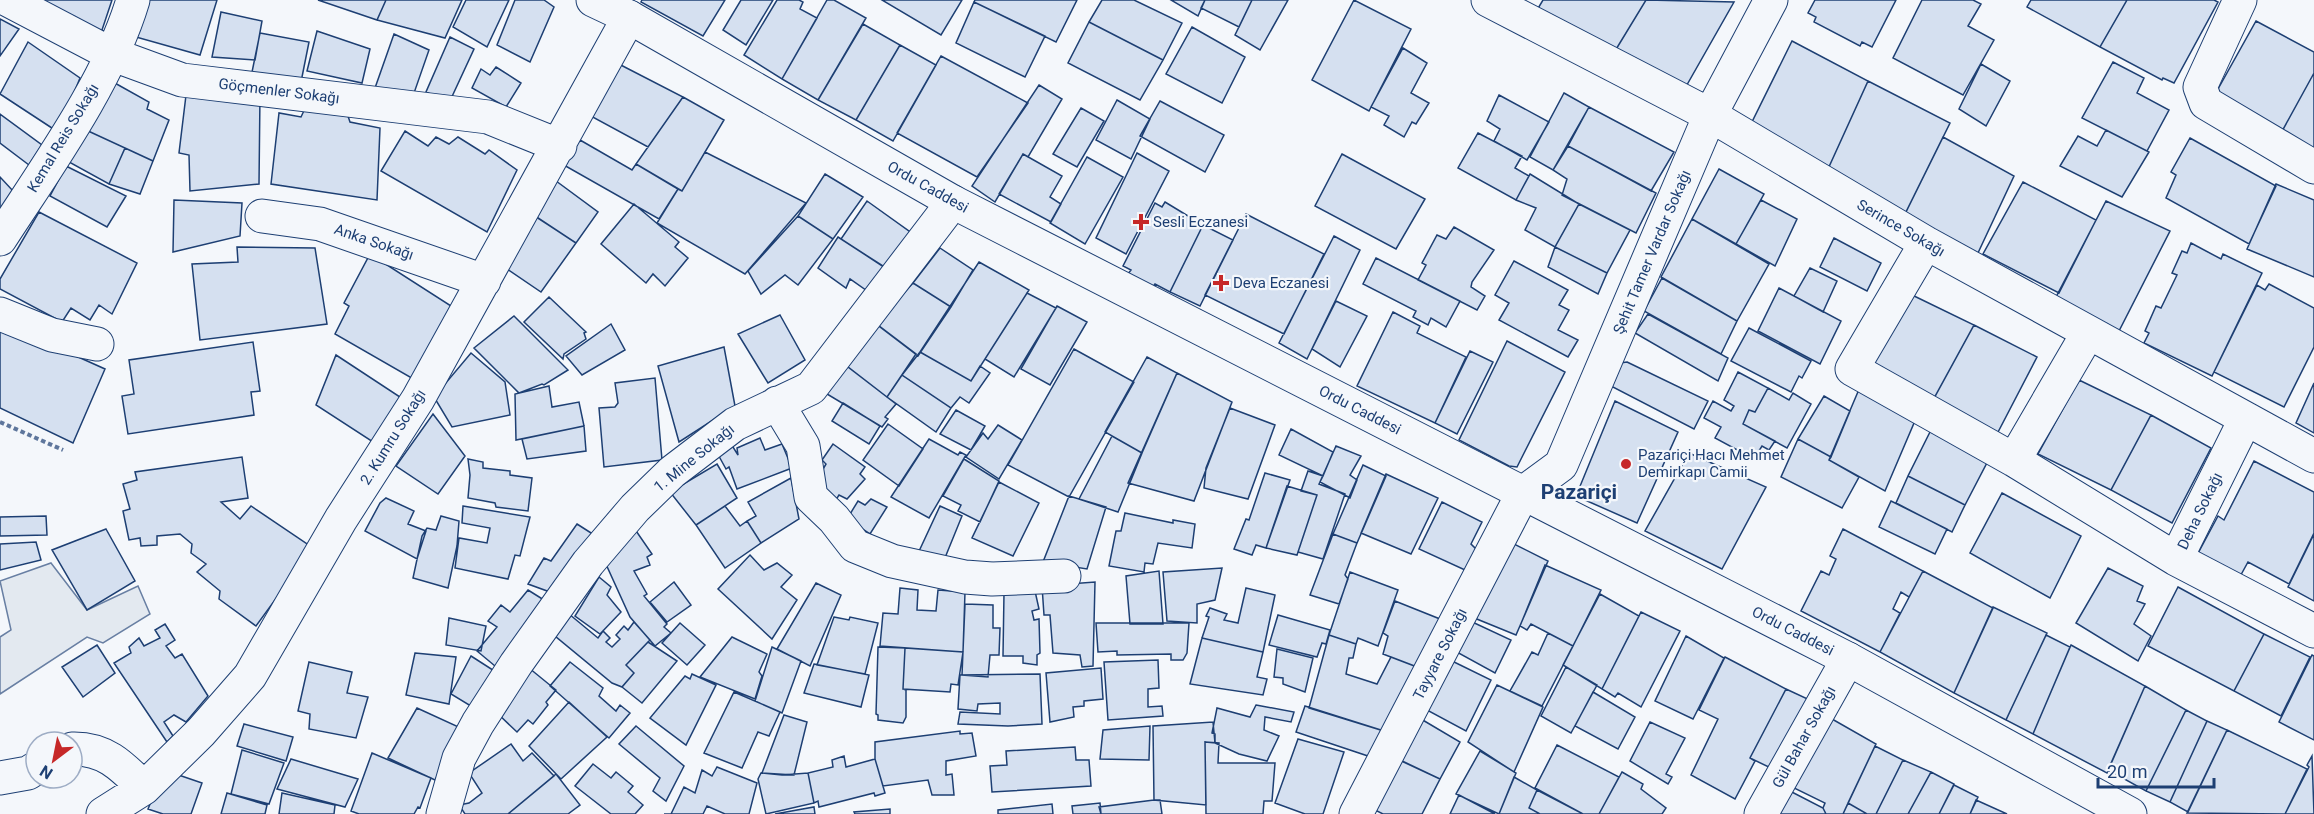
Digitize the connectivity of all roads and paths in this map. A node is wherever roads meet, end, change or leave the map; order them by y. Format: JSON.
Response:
{"nodes":[{"id":1,"x":8,"y":0,"type":"edge"},
{"id":2,"x":133,"y":0,"type":"edge"},
{"id":3,"x":593,"y":0,"type":"edge"},
{"id":4,"x":1488,"y":0,"type":"edge"},
{"id":5,"x":1771,"y":0,"type":"edge"},
{"id":6,"x":2240,"y":0,"type":"edge"},
{"id":7,"x":627,"y":10,"type":"edge"},
{"id":8,"x":111,"y":54,"type":"junction"},
{"id":9,"x":1710,"y":115,"type":"junction"},
{"id":10,"x":560,"y":146,"type":"junction"},
{"id":11,"x":2314,"y":167,"type":"edge"},
{"id":12,"x":953,"y":202,"type":"junction"},
{"id":13,"x":262,"y":216,"type":"dead end"},
{"id":14,"x":0,"y":239,"type":"edge"},
{"id":15,"x":1926,"y":243,"type":"junction"},
{"id":16,"x":484,"y":281,"type":"junction"},
{"id":17,"x":0,"y":314,"type":"edge"},
{"id":18,"x":2088,"y":333,"type":"junction"},
{"id":19,"x":97,"y":344,"type":"dead end"},
{"id":20,"x":777,"y":403,"type":"junction"},
{"id":21,"x":2245,"y":420,"type":"junction"},
{"id":22,"x":0,"y":422,"type":"edge"},
{"id":23,"x":63,"y":450,"type":"dead end"},
{"id":24,"x":2314,"y":456,"type":"edge"},
{"id":25,"x":2014,"y":460,"type":"junction"},
{"id":26,"x":1523,"y":493,"type":"junction"},
{"id":27,"x":2176,"y":559,"type":"junction"},
{"id":28,"x":1064,"y":576,"type":"dead end"},
{"id":29,"x":2314,"y":631,"type":"edge"},
{"id":30,"x":1848,"y":659,"type":"junction"},
{"id":31,"x":84,"y":748,"type":"edge"},
{"id":32,"x":24,"y":774,"type":"edge"},
{"id":33,"x":0,"y":778,"type":"edge"},
{"id":34,"x":144,"y":788,"type":"junction"},
{"id":35,"x":103,"y":814,"type":"edge"},
{"id":36,"x":443,"y":814,"type":"edge"},
{"id":37,"x":1356,"y":814,"type":"edge"},
{"id":38,"x":1761,"y":814,"type":"edge"},
{"id":39,"x":2130,"y":814,"type":"edge"}],
"edges":[{"from":1,"to":8,"type":"street","name":"Göçmenler Sokağı"},
{"from":2,"to":8,"type":"street","name":"Kemal Reis Sokağı"},
{"from":3,"to":7,"type":"street","name":"Ordu Caddesi"},
{"from":4,"to":9,"type":"street","name":"Serince Sokağı"},
{"from":5,"to":9,"type":"street","name":"Şehit Tamer Vardar Sokağı"},
{"from":6,"to":11,"type":"street"},
{"from":7,"to":10,"type":"street","name":"2. Kumru Sokağı"},
{"from":7,"to":12,"type":"street","name":"Ordu Caddesi"},
{"from":8,"to":10,"type":"street","name":"Göçmenler Sokağı"},
{"from":8,"to":14,"type":"street","name":"Kemal Reis Sokağı"},
{"from":9,"to":15,"type":"street","name":"Serince Sokağı"},
{"from":9,"to":26,"type":"street","name":"Şehit Tamer Vardar Sokağı"},
{"from":10,"to":16,"type":"street","name":"2. Kumru Sokağı"},
{"from":12,"to":20,"type":"street","name":"1. Mine Sokağı"},
{"from":12,"to":26,"type":"street","name":"Ordu Caddesi"},
{"from":13,"to":16,"type":"street","name":"Anka Sokağı"},
{"from":15,"to":18,"type":"street","name":"Serince Sokağı"},
{"from":15,"to":25,"type":"street"},
{"from":16,"to":34,"type":"street","name":"2. Kumru Sokağı"},
{"from":17,"to":19,"type":"street"},
{"from":18,"to":21,"type":"street","name":"Serince Sokağı"},
{"from":18,"to":25,"type":"street"},
{"from":20,"to":28,"type":"street"},
{"from":20,"to":36,"type":"street","name":"1. Mine Sokağı"},
{"from":21,"to":24,"type":"street","name":"Serince Sokağı"},
{"from":21,"to":27,"type":"street","name":"Deha Sokağı"},
{"from":22,"to":23,"type":"path"},
{"from":25,"to":27,"type":"street"},
{"from":26,"to":30,"type":"street","name":"Ordu Caddesi"},
{"from":26,"to":37,"type":"street","name":"Tayyare Sokağı"},
{"from":27,"to":29,"type":"street","name":"Deha Sokağı"},
{"from":30,"to":38,"type":"street","name":"Gül Bahar Sokağı"},
{"from":30,"to":39,"type":"street","name":"Ordu Caddesi"},
{"from":31,"to":34,"type":"street"},
{"from":32,"to":33,"type":"street"},
{"from":34,"to":35,"type":"street","name":"2. Kumru Sokağı"}]}
